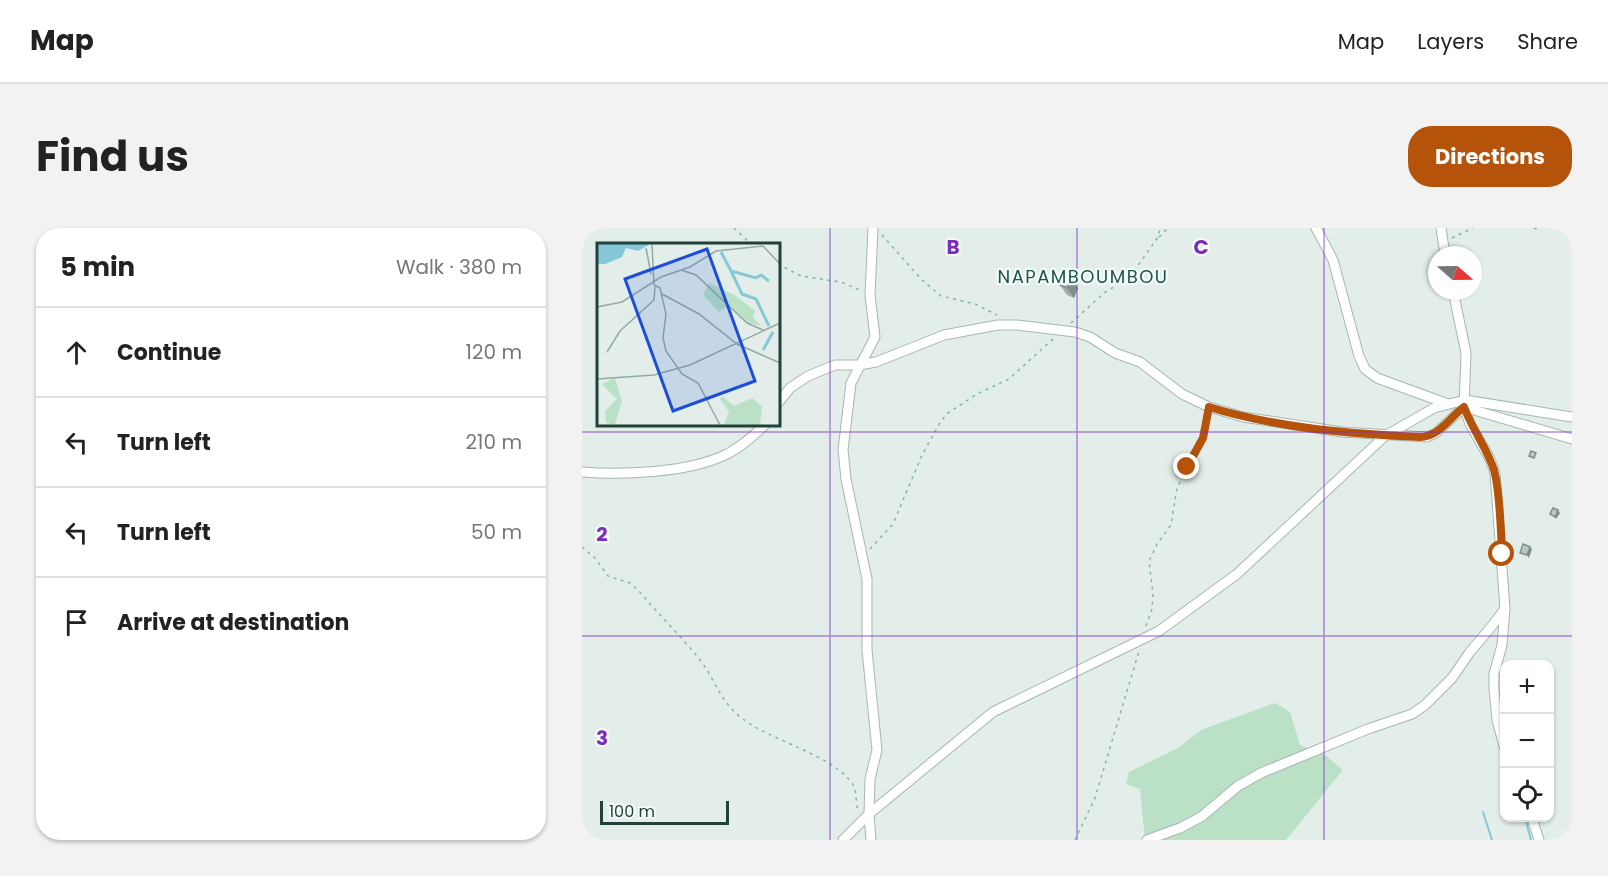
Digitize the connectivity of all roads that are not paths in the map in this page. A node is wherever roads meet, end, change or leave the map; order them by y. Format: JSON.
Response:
{"nodes":[{"id":1,"x":873,"y":228,"type":"edge"},
{"id":2,"x":1316,"y":228,"type":"edge"},
{"id":3,"x":1441,"y":228,"type":"edge"},
{"id":4,"x":1444,"y":246,"type":"edge"},
{"id":5,"x":1455,"y":300,"type":"edge"},
{"id":6,"x":859,"y":365,"type":"junction"},
{"id":7,"x":780,"y":400,"type":"edge"},
{"id":8,"x":1464,"y":403,"type":"junction"},
{"id":9,"x":1448,"y":404,"type":"junction"},
{"id":10,"x":1572,"y":417,"type":"edge"},
{"id":11,"x":763,"y":426,"type":"edge"},
{"id":12,"x":1385,"y":436,"type":"junction"},
{"id":13,"x":1572,"y":439,"type":"edge"},
{"id":14,"x":582,"y":472,"type":"edge"},
{"id":15,"x":1505,"y":609,"type":"junction"},
{"id":16,"x":1500,"y":731,"type":"edge"},
{"id":17,"x":869,"y":814,"type":"junction"},
{"id":18,"x":1533,"y":822,"type":"edge"},
{"id":19,"x":843,"y":840,"type":"edge"},
{"id":20,"x":871,"y":840,"type":"edge"},
{"id":21,"x":1147,"y":840,"type":"edge"},
{"id":22,"x":1539,"y":840,"type":"edge"}],
"edges":[{"from":1,"to":6,"type":"street"},
{"from":2,"to":9,"type":"street"},
{"from":3,"to":4,"type":"street"},
{"from":5,"to":8,"type":"street"},
{"from":6,"to":7,"type":"street"},
{"from":6,"to":12,"type":"street"},
{"from":6,"to":17,"type":"street"},
{"from":8,"to":9,"type":"street"},
{"from":8,"to":10,"type":"street"},
{"from":8,"to":12,"type":"street"},
{"from":8,"to":13,"type":"street"},
{"from":8,"to":15,"type":"street"},
{"from":9,"to":12,"type":"street"},
{"from":11,"to":14,"type":"street"},
{"from":12,"to":17,"type":"street"},
{"from":15,"to":16,"type":"street"},
{"from":15,"to":21,"type":"street"},
{"from":17,"to":19,"type":"street"},
{"from":17,"to":20,"type":"street"},
{"from":18,"to":22,"type":"street"}]}
